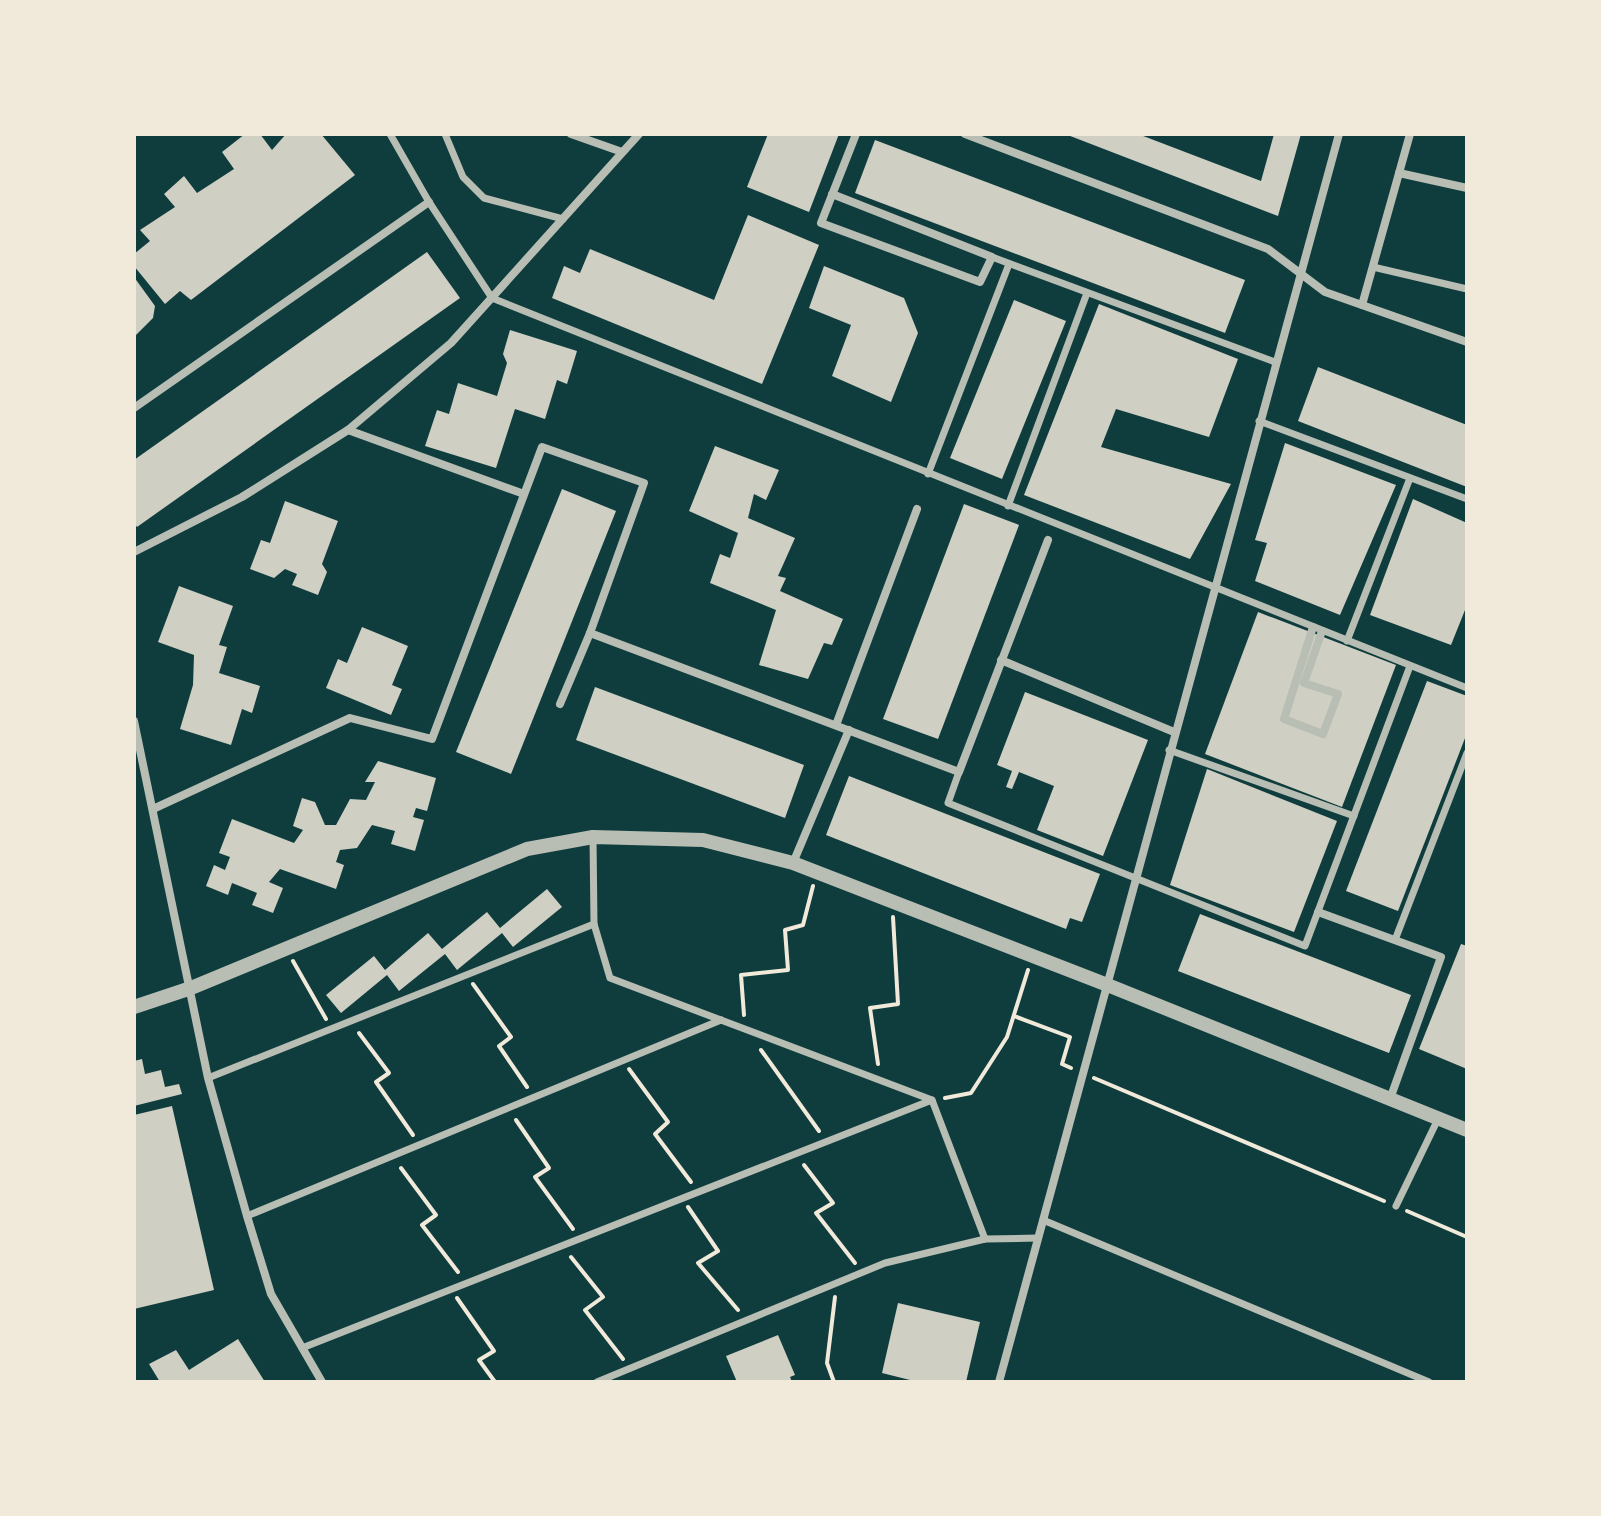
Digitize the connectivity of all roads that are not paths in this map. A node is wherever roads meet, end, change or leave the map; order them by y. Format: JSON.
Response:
{"nodes":[{"id":1,"x":390,"y":134,"type":"edge"},
{"id":2,"x":445,"y":134,"type":"edge"},
{"id":3,"x":571,"y":134,"type":"edge"},
{"id":4,"x":639,"y":134,"type":"edge"},
{"id":5,"x":856,"y":134,"type":"edge"},
{"id":6,"x":965,"y":134,"type":"edge"},
{"id":7,"x":1339,"y":134,"type":"edge"},
{"id":8,"x":1410,"y":134,"type":"edge"},
{"id":9,"x":622,"y":152,"type":"junction"},
{"id":10,"x":1399,"y":173,"type":"junction"},
{"id":11,"x":1467,"y":188,"type":"edge"},
{"id":12,"x":832,"y":194,"type":"junction"},
{"id":13,"x":429,"y":202,"type":"junction"},
{"id":14,"x":563,"y":219,"type":"junction"},
{"id":15,"x":992,"y":257,"type":"junction"},
{"id":16,"x":1009,"y":264,"type":"junction"},
{"id":17,"x":1373,"y":267,"type":"junction"},
{"id":18,"x":1300,"y":273,"type":"junction"},
{"id":19,"x":1467,"y":289,"type":"edge"},
{"id":20,"x":1087,"y":293,"type":"junction"},
{"id":21,"x":492,"y":298,"type":"junction"},
{"id":22,"x":1362,"y":305,"type":"junction"},
{"id":23,"x":1467,"y":342,"type":"edge"},
{"id":24,"x":1275,"y":362,"type":"junction"},
{"id":25,"x":134,"y":408,"type":"edge"},
{"id":26,"x":1259,"y":421,"type":"junction"},
{"id":27,"x":348,"y":430,"type":"junction"},
{"id":28,"x":928,"y":474,"type":"junction"},
{"id":29,"x":1410,"y":478,"type":"junction"},
{"id":30,"x":524,"y":494,"type":"junction"},
{"id":31,"x":1467,"y":499,"type":"edge"},
{"id":32,"x":1008,"y":506,"type":"junction"},
{"id":33,"x":917,"y":509,"type":"dead end"},
{"id":34,"x":1048,"y":540,"type":"dead end"},
{"id":35,"x":134,"y":552,"type":"edge"},
{"id":36,"x":1214,"y":588,"type":"junction"},
{"id":37,"x":1317,"y":629,"type":"junction"},
{"id":38,"x":590,"y":633,"type":"junction"},
{"id":39,"x":1347,"y":641,"type":"junction"},
{"id":40,"x":1001,"y":660,"type":"junction"},
{"id":41,"x":1410,"y":666,"type":"junction"},
{"id":42,"x":1467,"y":688,"type":"edge"},
{"id":43,"x":560,"y":704,"type":"dead end"},
{"id":44,"x":134,"y":721,"type":"edge"},
{"id":45,"x":836,"y":725,"type":"junction"},
{"id":46,"x":849,"y":730,"type":"junction"},
{"id":47,"x":1174,"y":732,"type":"junction"},
{"id":48,"x":1169,"y":750,"type":"junction"},
{"id":49,"x":1467,"y":753,"type":"edge"},
{"id":50,"x":959,"y":772,"type":"junction"},
{"id":51,"x":153,"y":809,"type":"junction"},
{"id":52,"x":1354,"y":816,"type":"junction"},
{"id":53,"x":593,"y":837,"type":"junction"},
{"id":54,"x":793,"y":863,"type":"junction"},
{"id":55,"x":1134,"y":879,"type":"junction"},
{"id":56,"x":1318,"y":912,"type":"junction"},
{"id":57,"x":594,"y":924,"type":"junction"},
{"id":58,"x":1395,"y":940,"type":"junction"},
{"id":59,"x":1105,"y":984,"type":"junction"},
{"id":60,"x":191,"y":988,"type":"junction"},
{"id":61,"x":134,"y":1007,"type":"edge"},
{"id":62,"x":721,"y":1020,"type":"junction"},
{"id":63,"x":208,"y":1078,"type":"junction"},
{"id":64,"x":1390,"y":1099,"type":"junction"},
{"id":65,"x":932,"y":1100,"type":"junction"},
{"id":66,"x":1438,"y":1119,"type":"junction"},
{"id":67,"x":1467,"y":1130,"type":"edge"},
{"id":68,"x":1396,"y":1206,"type":"road end"},
{"id":69,"x":247,"y":1216,"type":"junction"},
{"id":70,"x":1043,"y":1220,"type":"junction"},
{"id":71,"x":1038,"y":1238,"type":"junction"},
{"id":72,"x":985,"y":1239,"type":"junction"},
{"id":73,"x":302,"y":1348,"type":"junction"},
{"id":74,"x":322,"y":1382,"type":"edge"},
{"id":75,"x":597,"y":1382,"type":"edge"},
{"id":76,"x":999,"y":1382,"type":"edge"},
{"id":77,"x":1429,"y":1382,"type":"edge"}],
"edges":[{"from":1,"to":13,"type":"street"},
{"from":2,"to":14,"type":"street"},
{"from":3,"to":9,"type":"street"},
{"from":4,"to":9,"type":"street"},
{"from":5,"to":12,"type":"street"},
{"from":6,"to":18,"type":"street"},
{"from":7,"to":18,"type":"street"},
{"from":8,"to":10,"type":"street"},
{"from":9,"to":14,"type":"street"},
{"from":10,"to":11,"type":"street"},
{"from":10,"to":17,"type":"street"},
{"from":12,"to":15,"type":"street"},
{"from":12,"to":15,"type":"street"},
{"from":13,"to":21,"type":"street"},
{"from":13,"to":25,"type":"street"},
{"from":14,"to":21,"type":"street"},
{"from":15,"to":16,"type":"street"},
{"from":16,"to":20,"type":"street"},
{"from":16,"to":28,"type":"street"},
{"from":17,"to":19,"type":"street"},
{"from":17,"to":22,"type":"street"},
{"from":18,"to":22,"type":"street"},
{"from":18,"to":24,"type":"street"},
{"from":20,"to":24,"type":"street"},
{"from":20,"to":32,"type":"street"},
{"from":21,"to":27,"type":"street"},
{"from":21,"to":28,"type":"street"},
{"from":22,"to":23,"type":"street"},
{"from":24,"to":26,"type":"street"},
{"from":26,"to":29,"type":"street"},
{"from":26,"to":36,"type":"street"},
{"from":27,"to":30,"type":"street"},
{"from":27,"to":35,"type":"street"},
{"from":28,"to":32,"type":"street"},
{"from":29,"to":31,"type":"street"},
{"from":29,"to":39,"type":"street"},
{"from":30,"to":38,"type":"street"},
{"from":30,"to":51,"type":"street"},
{"from":32,"to":36,"type":"street"},
{"from":33,"to":45,"type":"street"},
{"from":34,"to":40,"type":"street"},
{"from":36,"to":37,"type":"street"},
{"from":36,"to":47,"type":"street"},
{"from":37,"to":37,"type":"street"},
{"from":37,"to":39,"type":"street"},
{"from":38,"to":43,"type":"street"},
{"from":38,"to":45,"type":"street"},
{"from":39,"to":41,"type":"street"},
{"from":40,"to":47,"type":"street"},
{"from":40,"to":50,"type":"street"},
{"from":41,"to":42,"type":"street"},
{"from":41,"to":52,"type":"street"},
{"from":44,"to":51,"type":"street"},
{"from":45,"to":46,"type":"street"},
{"from":46,"to":50,"type":"street"},
{"from":46,"to":54,"type":"street"},
{"from":47,"to":48,"type":"street"},
{"from":48,"to":52,"type":"street"},
{"from":48,"to":55,"type":"street"},
{"from":49,"to":58,"type":"street"},
{"from":50,"to":55,"type":"street"},
{"from":51,"to":60,"type":"street"},
{"from":52,"to":56,"type":"street"},
{"from":53,"to":54,"type":"street"},
{"from":53,"to":57,"type":"street"},
{"from":53,"to":60,"type":"street"},
{"from":54,"to":59,"type":"street"},
{"from":55,"to":56,"type":"street"},
{"from":55,"to":59,"type":"street"},
{"from":56,"to":58,"type":"street"},
{"from":57,"to":62,"type":"street"},
{"from":57,"to":63,"type":"street"},
{"from":58,"to":64,"type":"street"},
{"from":59,"to":64,"type":"street"},
{"from":59,"to":70,"type":"street"},
{"from":60,"to":61,"type":"street"},
{"from":60,"to":63,"type":"street"},
{"from":62,"to":65,"type":"street"},
{"from":62,"to":69,"type":"street"},
{"from":63,"to":69,"type":"street"},
{"from":64,"to":66,"type":"street"},
{"from":65,"to":72,"type":"street"},
{"from":65,"to":73,"type":"street"},
{"from":66,"to":67,"type":"street"},
{"from":66,"to":68,"type":"street"},
{"from":69,"to":73,"type":"street"},
{"from":70,"to":71,"type":"street"},
{"from":70,"to":77,"type":"street"},
{"from":71,"to":72,"type":"street"},
{"from":71,"to":76,"type":"street"},
{"from":72,"to":75,"type":"street"},
{"from":73,"to":74,"type":"street"}]}
